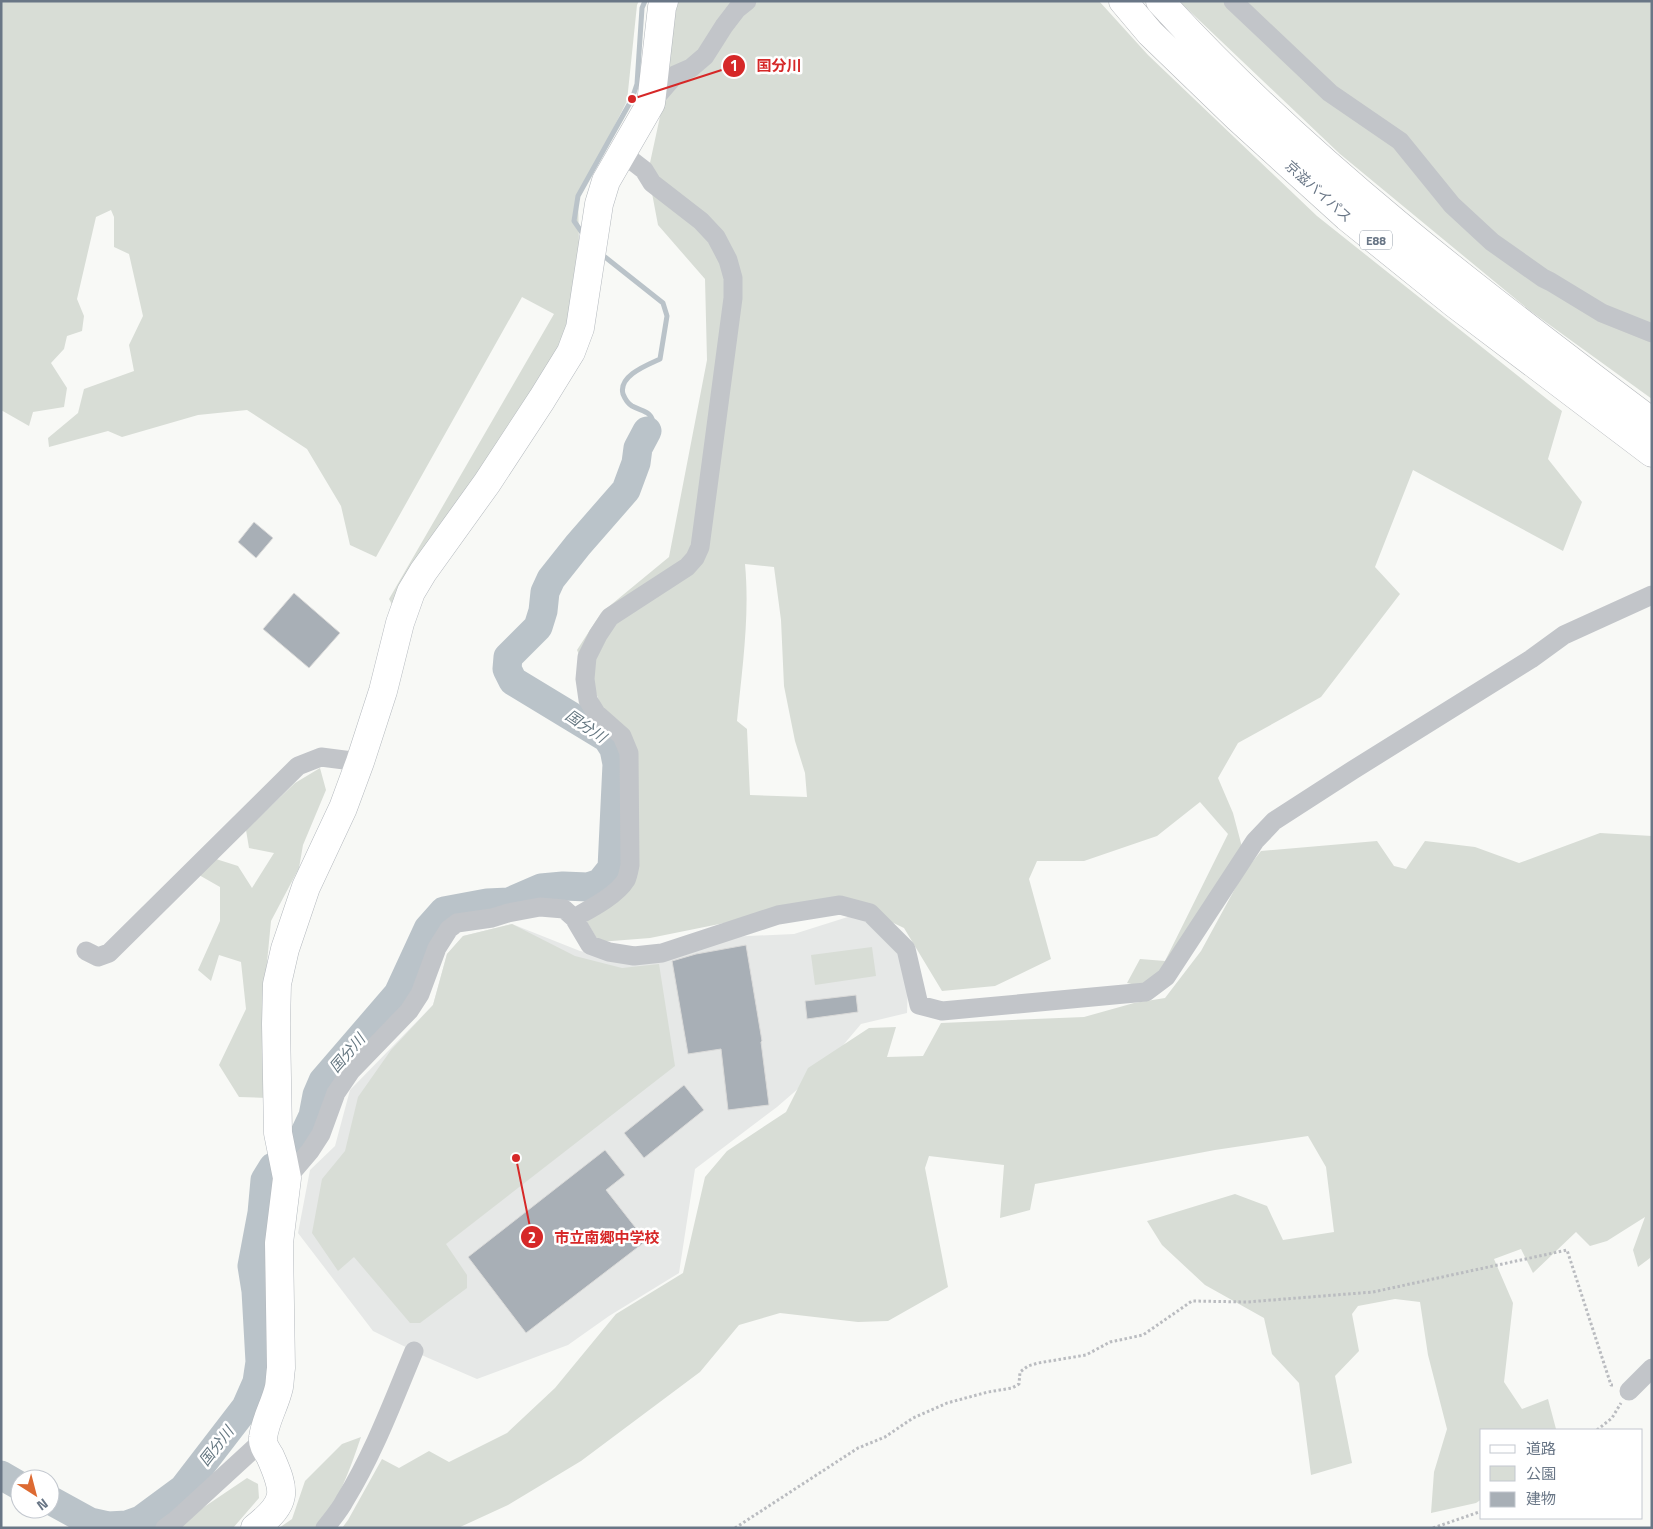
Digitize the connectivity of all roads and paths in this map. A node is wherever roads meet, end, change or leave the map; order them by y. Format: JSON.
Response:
{"nodes":[{"id":1,"x":664,"y":1,"type":"edge"},
{"id":2,"x":747,"y":1,"type":"edge"},
{"id":3,"x":1123,"y":1,"type":"edge"},
{"id":4,"x":1160,"y":1,"type":"edge"},
{"id":5,"x":1233,"y":1,"type":"edge"},
{"id":6,"x":651,"y":103,"type":"junction"},
{"id":7,"x":622,"y":153,"type":"junction"},
{"id":8,"x":1652,"y":334,"type":"edge"},
{"id":9,"x":1652,"y":422,"type":"edge"},
{"id":10,"x":1652,"y":453,"type":"edge"},
{"id":11,"x":1652,"y":595,"type":"edge"},
{"id":12,"x":360,"y":762,"type":"junction"},
{"id":13,"x":574,"y":918,"type":"junction"},
{"id":14,"x":86,"y":951,"type":"dead end"},
{"id":15,"x":287,"y":1178,"type":"junction"},
{"id":16,"x":414,"y":1351,"type":"dead end"},
{"id":17,"x":1652,"y":1368,"type":"edge"},
{"id":18,"x":1629,"y":1391,"type":"junction"},
{"id":19,"x":1598,"y":1429,"type":"edge"},
{"id":20,"x":262,"y":1441,"type":"junction"},
{"id":21,"x":1480,"y":1512,"type":"edge"},
{"id":22,"x":165,"y":1528,"type":"edge"},
{"id":23,"x":255,"y":1528,"type":"edge"},
{"id":24,"x":325,"y":1528,"type":"edge"},
{"id":25,"x":735,"y":1528,"type":"edge"},
{"id":26,"x":1433,"y":1528,"type":"edge"}],
"edges":[{"from":1,"to":6,"type":"main road"},
{"from":2,"to":6,"type":"street"},
{"from":3,"to":10,"type":"main road","name":"京滋バイパス","number":"E88"},
{"from":4,"to":9,"type":"main road","name":"京滋バイパス","number":"E88"},
{"from":5,"to":8,"type":"street"},
{"from":6,"to":7,"type":"main road"},
{"from":7,"to":12,"type":"main road"},
{"from":7,"to":13,"type":"street"},
{"from":11,"to":13,"type":"street"},
{"from":12,"to":14,"type":"street"},
{"from":12,"to":15,"type":"main road"},
{"from":13,"to":15,"type":"street"},
{"from":15,"to":20,"type":"main road"},
{"from":16,"to":24,"type":"street"},
{"from":17,"to":18,"type":"street"},
{"from":18,"to":19,"type":"path"},
{"from":18,"to":25,"type":"path"},
{"from":20,"to":22,"type":"street"},
{"from":20,"to":23,"type":"main road"},
{"from":21,"to":26,"type":"path"}]}
